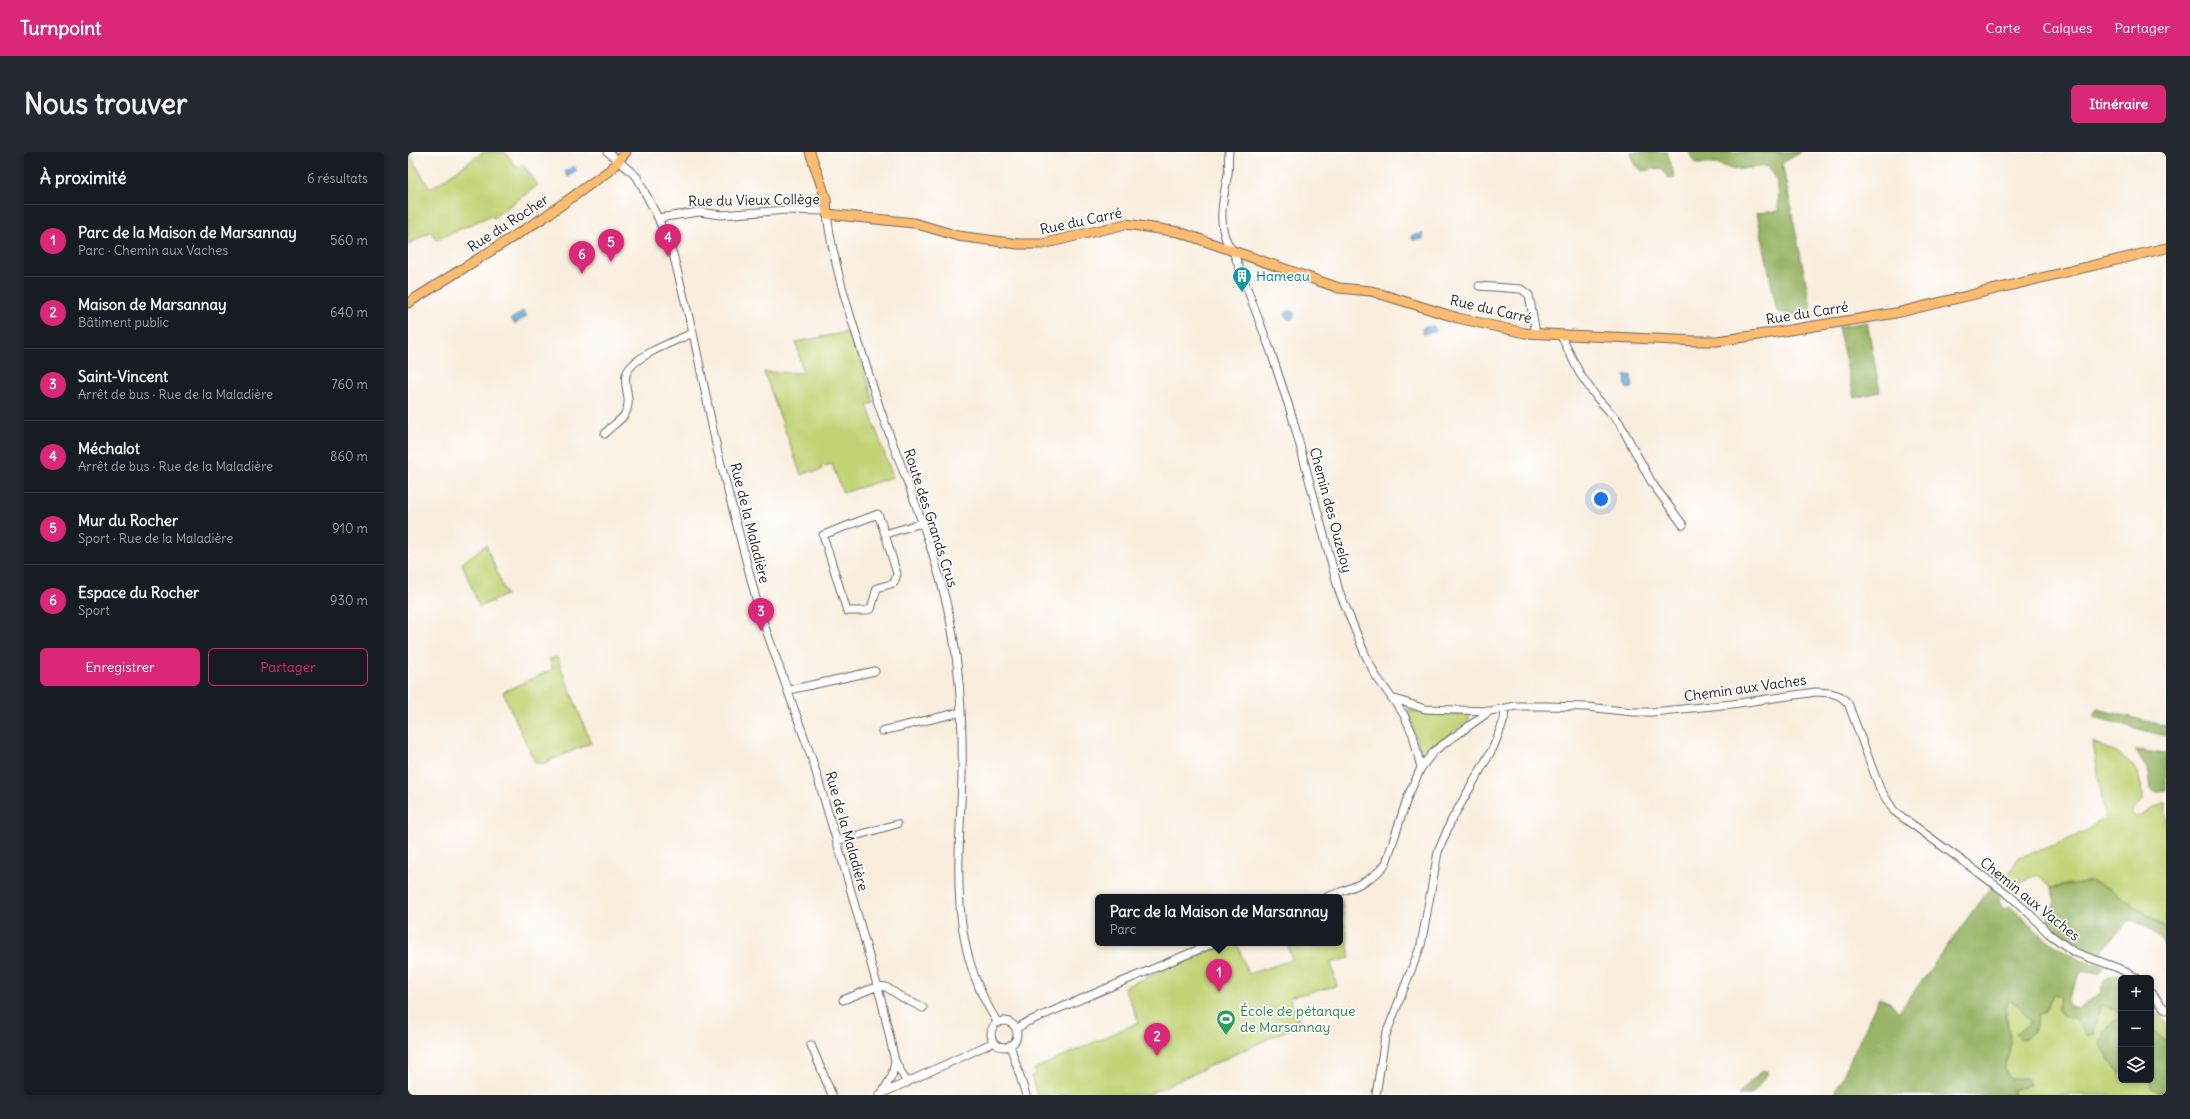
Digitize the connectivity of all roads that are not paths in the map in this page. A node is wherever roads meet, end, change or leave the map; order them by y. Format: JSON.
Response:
{"nodes":[{"id":1,"x":608,"y":152,"type":"edge"},
{"id":2,"x":626,"y":152,"type":"edge"},
{"id":3,"x":810,"y":152,"type":"edge"},
{"id":4,"x":1229,"y":152,"type":"edge"},
{"id":5,"x":619,"y":161,"type":"junction"},
{"id":6,"x":827,"y":213,"type":"junction"},
{"id":7,"x":658,"y":218,"type":"junction"},
{"id":8,"x":2162,"y":249,"type":"edge"},
{"id":9,"x":1233,"y":251,"type":"junction"},
{"id":10,"x":1479,"y":286,"type":"dead end"},
{"id":11,"x":408,"y":303,"type":"edge"},
{"id":12,"x":1536,"y":333,"type":"junction"},
{"id":13,"x":692,"y":334,"type":"junction"},
{"id":14,"x":1561,"y":336,"type":"junction"},
{"id":15,"x":605,"y":434,"type":"dead end"},
{"id":16,"x":922,"y":523,"type":"junction"},
{"id":17,"x":1683,"y":525,"type":"dead end"},
{"id":18,"x":886,"y":534,"type":"junction"},
{"id":19,"x":875,"y":671,"type":"dead end"},
{"id":20,"x":788,"y":690,"type":"junction"},
{"id":21,"x":1392,"y":698,"type":"junction"},
{"id":22,"x":1505,"y":708,"type":"junction"},
{"id":23,"x":1490,"y":711,"type":"junction"},
{"id":24,"x":961,"y":712,"type":"junction"},
{"id":25,"x":882,"y":731,"type":"dead end"},
{"id":26,"x":1421,"y":768,"type":"junction"},
{"id":27,"x":897,"y":824,"type":"dead end"},
{"id":28,"x":837,"y":841,"type":"junction"},
{"id":29,"x":1334,"y":894,"type":"edge"},
{"id":30,"x":1207,"y":946,"type":"edge"},
{"id":31,"x":2131,"y":975,"type":"edge"},
{"id":32,"x":878,"y":986,"type":"junction"},
{"id":33,"x":2154,"y":996,"type":"edge"},
{"id":34,"x":843,"y":1000,"type":"dead end"},
{"id":35,"x":923,"y":1008,"type":"dead end"},
{"id":36,"x":2166,"y":1010,"type":"edge"},
{"id":37,"x":998,"y":1023,"type":"junction"},
{"id":38,"x":1016,"y":1029,"type":"junction"},
{"id":39,"x":994,"y":1042,"type":"junction"},
{"id":40,"x":1010,"y":1045,"type":"junction"},
{"id":41,"x":811,"y":1046,"type":"dead end"},
{"id":42,"x":895,"y":1061,"type":"junction"},
{"id":43,"x":892,"y":1076,"type":"junction"},
{"id":44,"x":903,"y":1084,"type":"junction"},
{"id":45,"x":881,"y":1094,"type":"edge"},
{"id":46,"x":832,"y":1095,"type":"edge"},
{"id":47,"x":1026,"y":1095,"type":"edge"},
{"id":48,"x":1376,"y":1095,"type":"edge"}],
"edges":[{"from":1,"to":5,"type":"street","name":"Rue de la Maladière"},
{"from":2,"to":5,"type":"main road","name":"Rue du Rocher"},
{"from":3,"to":6,"type":"main road"},
{"from":4,"to":9,"type":"street","name":"Chemin des Ouzeloy"},
{"from":5,"to":7,"type":"street","name":"Rue de la Maladière"},
{"from":5,"to":11,"type":"main road","name":"Rue du Rocher"},
{"from":6,"to":7,"type":"street","name":"Rue du Vieux Collège"},
{"from":6,"to":9,"type":"main road","name":"Rue du Carré"},
{"from":6,"to":16,"type":"street","name":"Route des Grands Crus"},
{"from":7,"to":13,"type":"street","name":"Rue de la Maladière"},
{"from":8,"to":14,"type":"main road","name":"Rue du Carré"},
{"from":9,"to":12,"type":"main road","name":"Rue du Carré"},
{"from":9,"to":21,"type":"street","name":"Chemin des Ouzeloy"},
{"from":10,"to":12,"type":"street"},
{"from":12,"to":14,"type":"main road","name":"Rue du Carré"},
{"from":13,"to":15,"type":"street"},
{"from":13,"to":20,"type":"street","name":"Rue de la Maladière"},
{"from":14,"to":17,"type":"street"},
{"from":16,"to":18,"type":"street"},
{"from":16,"to":24,"type":"street","name":"Route des Grands Crus"},
{"from":18,"to":18,"type":"street"},
{"from":19,"to":20,"type":"street"},
{"from":20,"to":28,"type":"street","name":"Rue de la Maladière"},
{"from":21,"to":23,"type":"street"},
{"from":21,"to":26,"type":"street","name":"Chemin des Ouzeloy"},
{"from":22,"to":23,"type":"street","name":"Chemin aux Vaches"},
{"from":22,"to":31,"type":"street","name":"Chemin aux Vaches"},
{"from":22,"to":48,"type":"street"},
{"from":23,"to":26,"type":"street","name":"Chemin aux Vaches"},
{"from":24,"to":25,"type":"street"},
{"from":24,"to":37,"type":"street","name":"Route des Grands Crus"},
{"from":26,"to":29,"type":"street","name":"Chemin aux Vaches"},
{"from":27,"to":28,"type":"street"},
{"from":28,"to":32,"type":"street","name":"Rue de la Maladière"},
{"from":30,"to":38,"type":"street"},
{"from":32,"to":34,"type":"street"},
{"from":32,"to":35,"type":"street"},
{"from":32,"to":42,"type":"street","name":"Rue de la Maladière"},
{"from":33,"to":36,"type":"street"},
{"from":37,"to":38,"type":"street"},
{"from":37,"to":39,"type":"street"},
{"from":38,"to":40,"type":"street"},
{"from":39,"to":40,"type":"street"},
{"from":39,"to":44,"type":"street"},
{"from":40,"to":47,"type":"street"},
{"from":41,"to":46,"type":"street"},
{"from":42,"to":43,"type":"street","name":"Rue de la Maladière"},
{"from":42,"to":44,"type":"street","name":"Rue de la Maladière"},
{"from":43,"to":44,"type":"street"},
{"from":43,"to":45,"type":"street","name":"Rue de la Maladière"},
{"from":44,"to":45,"type":"street"}]}
